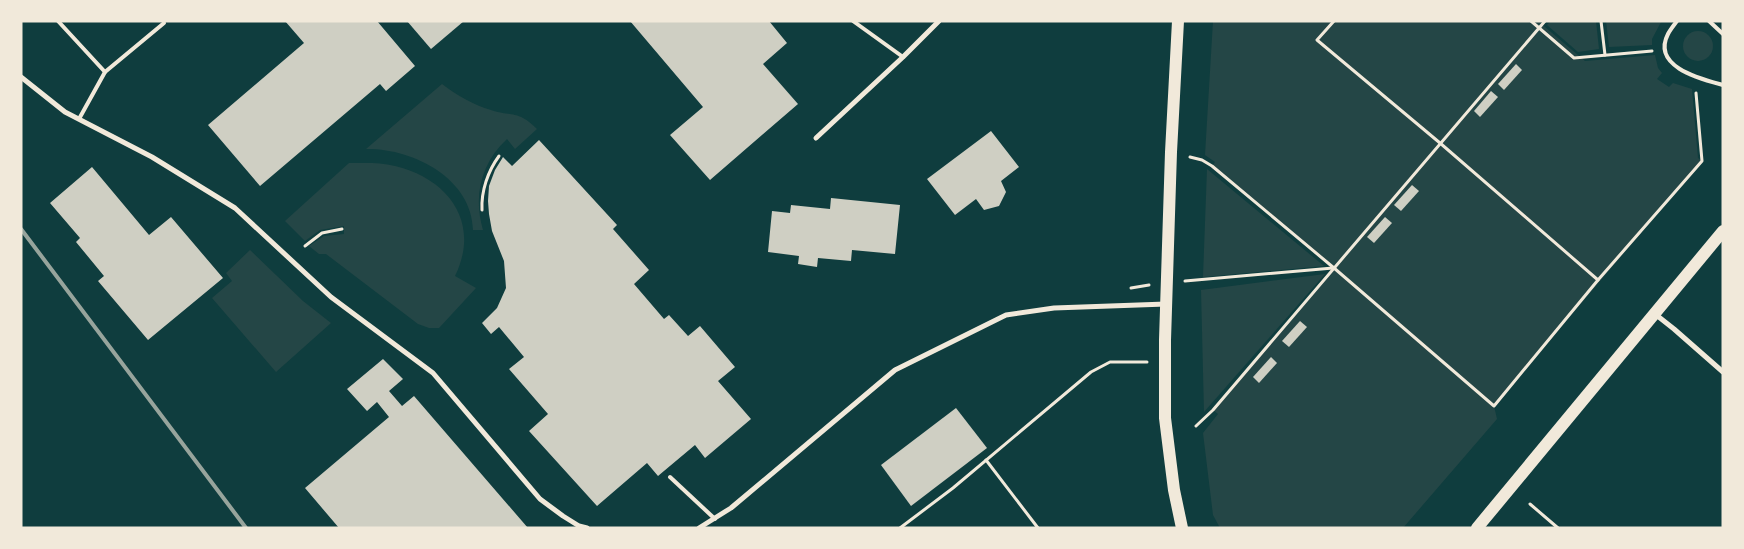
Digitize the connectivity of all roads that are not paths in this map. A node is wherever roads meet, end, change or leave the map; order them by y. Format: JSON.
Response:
{"nodes":[{"id":1,"x":58,"y":21,"type":"edge"},
{"id":2,"x":854,"y":21,"type":"edge"},
{"id":3,"x":939,"y":21,"type":"edge"},
{"id":4,"x":1178,"y":21,"type":"edge"},
{"id":5,"x":1677,"y":21,"type":"edge"},
{"id":6,"x":1710,"y":21,"type":"edge"},
{"id":7,"x":164,"y":23,"type":"dead end"},
{"id":8,"x":1723,"y":34,"type":"edge"},
{"id":9,"x":903,"y":57,"type":"junction"},
{"id":10,"x":105,"y":72,"type":"junction"},
{"id":11,"x":21,"y":77,"type":"edge"},
{"id":12,"x":1723,"y":85,"type":"edge"},
{"id":13,"x":79,"y":119,"type":"junction"},
{"id":14,"x":816,"y":138,"type":"dead end"},
{"id":15,"x":1723,"y":231,"type":"edge"},
{"id":16,"x":1167,"y":304,"type":"junction"},
{"id":17,"x":1654,"y":314,"type":"junction"},
{"id":18,"x":1723,"y":372,"type":"edge"},
{"id":19,"x":670,"y":477,"type":"dead end"},
{"id":20,"x":715,"y":519,"type":"junction"},
{"id":21,"x":587,"y":528,"type":"edge"},
{"id":22,"x":700,"y":528,"type":"edge"},
{"id":23,"x":1182,"y":528,"type":"edge"},
{"id":24,"x":1477,"y":528,"type":"edge"}],
"edges":[{"from":1,"to":10,"type":"lane"},
{"from":2,"to":9,"type":"lane"},
{"from":3,"to":9,"type":"street"},
{"from":4,"to":16,"type":"main road"},
{"from":5,"to":12,"type":"lane"},
{"from":6,"to":8,"type":"lane"},
{"from":7,"to":10,"type":"lane"},
{"from":9,"to":14,"type":"street"},
{"from":10,"to":13,"type":"lane"},
{"from":11,"to":13,"type":"street"},
{"from":13,"to":21,"type":"street"},
{"from":15,"to":17,"type":"main road"},
{"from":16,"to":20,"type":"street"},
{"from":16,"to":23,"type":"main road"},
{"from":17,"to":18,"type":"street"},
{"from":17,"to":24,"type":"main road"},
{"from":19,"to":20,"type":"lane"},
{"from":20,"to":22,"type":"street"}]}
